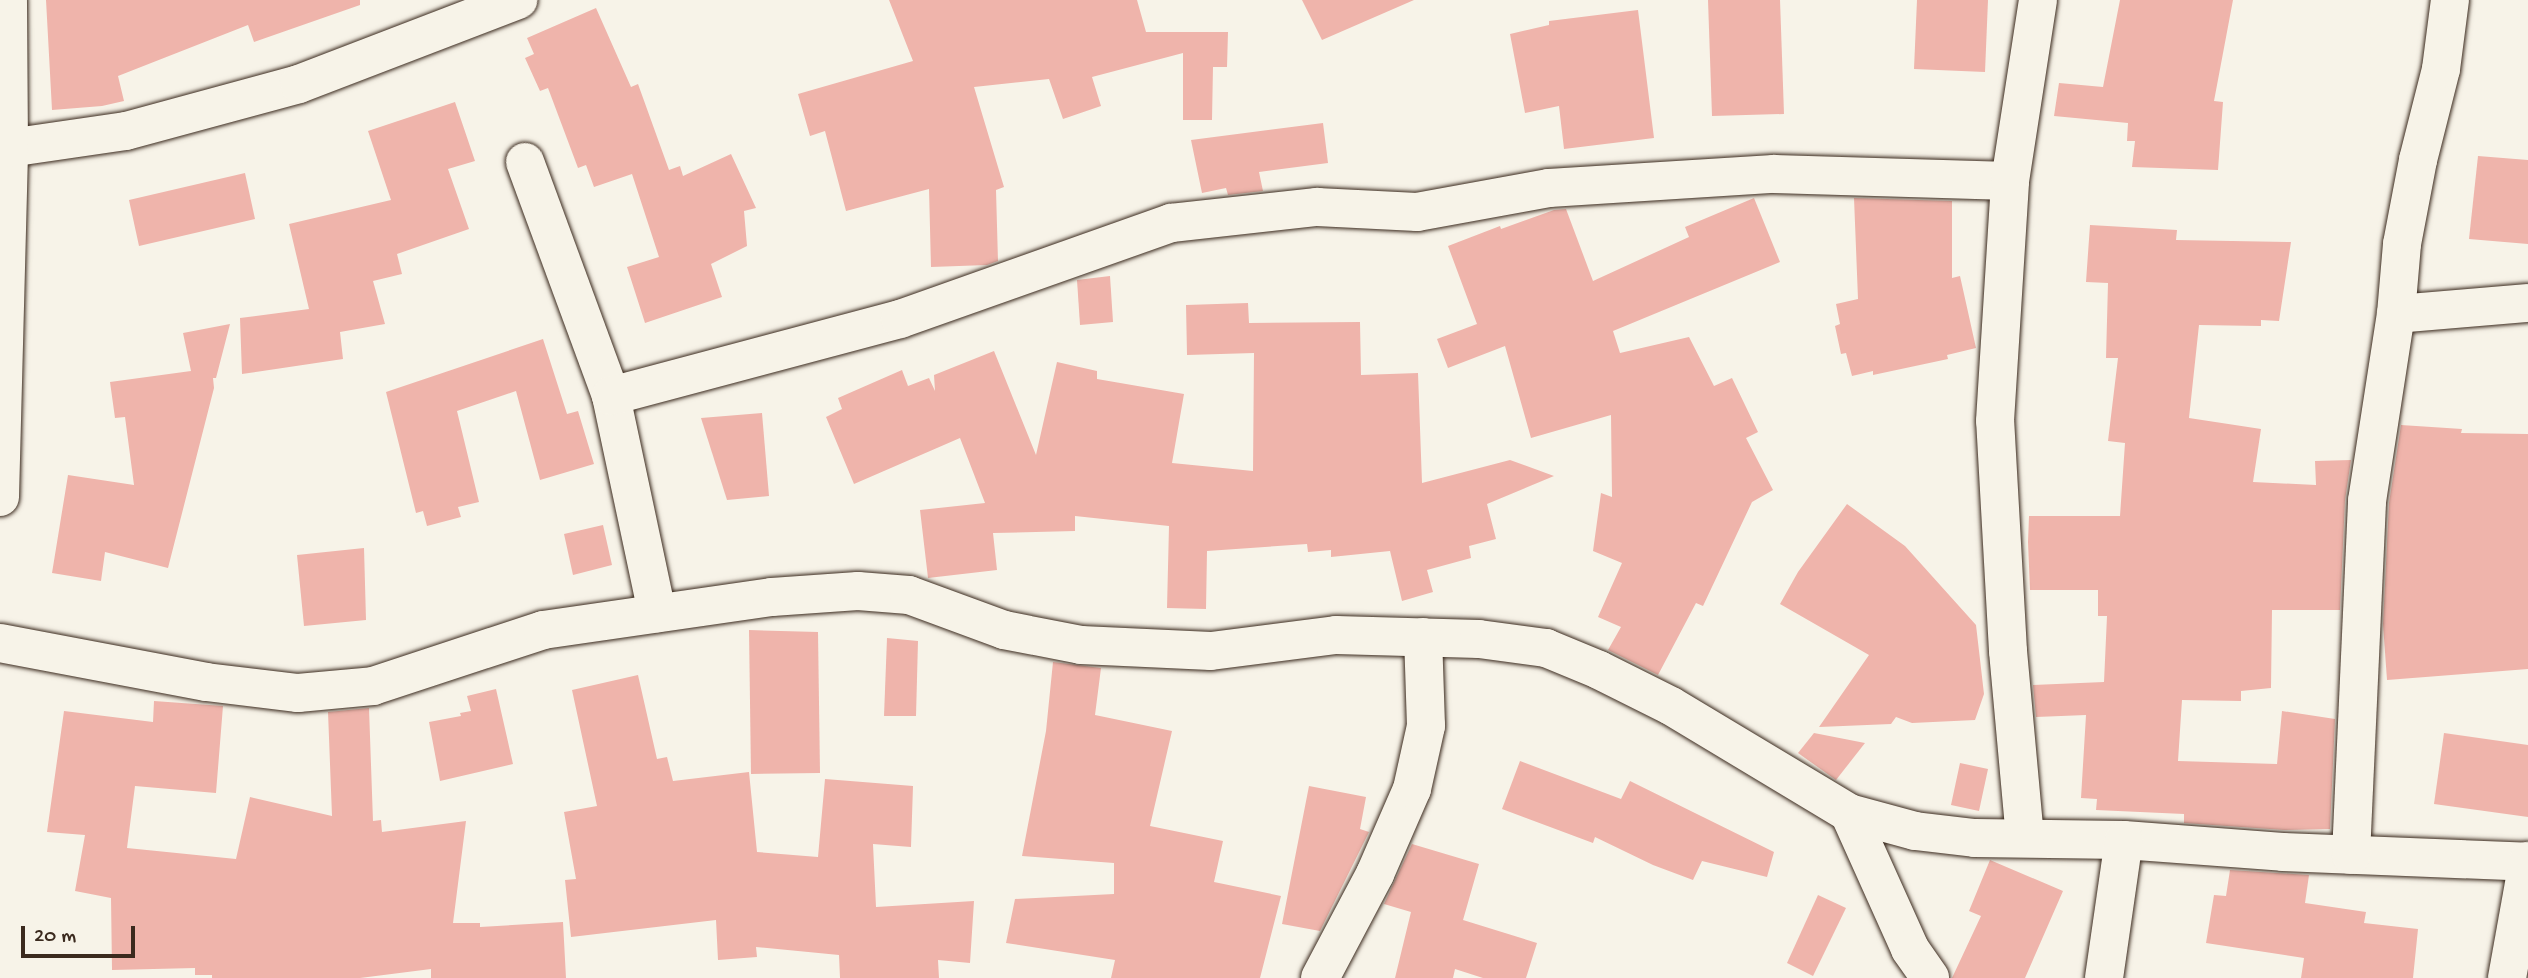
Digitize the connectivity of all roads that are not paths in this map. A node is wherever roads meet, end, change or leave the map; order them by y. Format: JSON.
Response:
{"nodes":[{"id":1,"x":8,"y":0,"type":"edge"},
{"id":2,"x":518,"y":0,"type":"edge"},
{"id":3,"x":2038,"y":0,"type":"edge"},
{"id":4,"x":2450,"y":0,"type":"edge"},
{"id":5,"x":9,"y":148,"type":"junction"},
{"id":6,"x":525,"y":162,"type":"dead end"},
{"id":7,"x":2010,"y":181,"type":"junction"},
{"id":8,"x":2528,"y":303,"type":"edge"},
{"id":9,"x":2396,"y":314,"type":"junction"},
{"id":10,"x":2,"y":317,"type":"edge"},
{"id":11,"x":611,"y":396,"type":"junction"},
{"id":12,"x":0,"y":498,"type":"edge"},
{"id":13,"x":657,"y":613,"type":"junction"},
{"id":14,"x":1423,"y":637,"type":"junction"},
{"id":15,"x":0,"y":643,"type":"edge"},
{"id":16,"x":1849,"y":813,"type":"junction"},
{"id":17,"x":2025,"y":838,"type":"junction"},
{"id":18,"x":2124,"y":840,"type":"junction"},
{"id":19,"x":2351,"y":855,"type":"junction"},
{"id":20,"x":2528,"y":862,"type":"edge"},
{"id":21,"x":1320,"y":978,"type":"edge"},
{"id":22,"x":1930,"y":978,"type":"edge"},
{"id":23,"x":2104,"y":978,"type":"edge"},
{"id":24,"x":2507,"y":978,"type":"edge"}],
"edges":[{"from":1,"to":5,"type":"street"},
{"from":2,"to":5,"type":"street"},
{"from":3,"to":7,"type":"street"},
{"from":4,"to":9,"type":"street"},
{"from":5,"to":10,"type":"street"},
{"from":6,"to":11,"type":"street"},
{"from":7,"to":11,"type":"street"},
{"from":7,"to":17,"type":"street"},
{"from":8,"to":9,"type":"street"},
{"from":9,"to":19,"type":"street"},
{"from":10,"to":12,"type":"street"},
{"from":11,"to":13,"type":"street"},
{"from":13,"to":14,"type":"street"},
{"from":13,"to":15,"type":"street"},
{"from":14,"to":16,"type":"street"},
{"from":14,"to":21,"type":"street"},
{"from":16,"to":17,"type":"street"},
{"from":16,"to":22,"type":"street"},
{"from":17,"to":18,"type":"street"},
{"from":18,"to":19,"type":"street"},
{"from":18,"to":23,"type":"street"},
{"from":19,"to":20,"type":"street"},
{"from":20,"to":24,"type":"street"}]}
